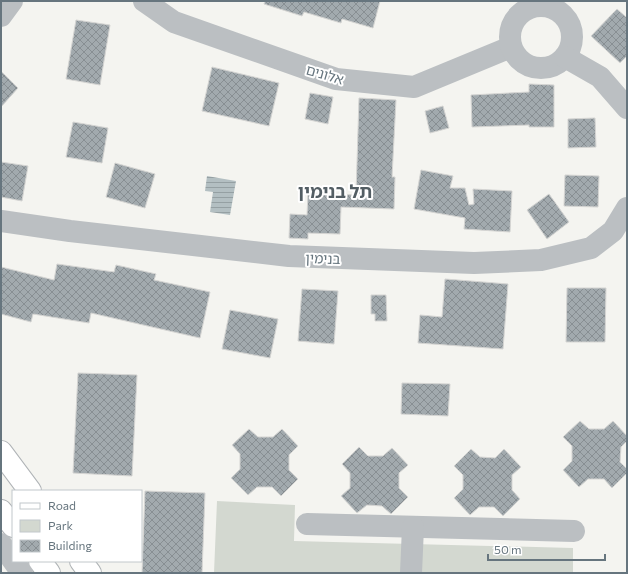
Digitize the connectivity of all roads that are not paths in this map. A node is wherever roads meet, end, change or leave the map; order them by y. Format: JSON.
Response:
{"nodes":[{"id":1,"x":12,"y":1,"type":"edge"},
{"id":2,"x":144,"y":1,"type":"edge"},
{"id":3,"x":534,"y":4,"type":"edge"},
{"id":4,"x":1,"y":16,"type":"edge"},
{"id":5,"x":511,"y":47,"type":"junction"},
{"id":6,"x":565,"y":57,"type":"junction"},
{"id":7,"x":627,"y":108,"type":"edge"},
{"id":8,"x":627,"y":208,"type":"edge"},
{"id":9,"x":1,"y":221,"type":"edge"},
{"id":10,"x":1,"y":452,"type":"edge"},
{"id":11,"x":29,"y":490,"type":"edge"},
{"id":12,"x":1,"y":510,"type":"edge"},
{"id":13,"x":307,"y":524,"type":"dead end"},
{"id":14,"x":12,"y":525,"type":"edge"},
{"id":15,"x":413,"y":527,"type":"junction"},
{"id":16,"x":574,"y":531,"type":"dead end"},
{"id":17,"x":1,"y":544,"type":"edge"},
{"id":18,"x":12,"y":559,"type":"edge"},
{"id":19,"x":14,"y":562,"type":"edge"},
{"id":20,"x":41,"y":562,"type":"edge"},
{"id":21,"x":82,"y":562,"type":"edge"},
{"id":22,"x":22,"y":573,"type":"edge"},
{"id":23,"x":49,"y":573,"type":"edge"},
{"id":24,"x":90,"y":573,"type":"edge"},
{"id":25,"x":411,"y":573,"type":"edge"}],
"edges":[{"from":1,"to":4,"type":"street"},
{"from":2,"to":5,"type":"street","name":"אלונים"},
{"from":3,"to":5,"type":"street"},
{"from":3,"to":6,"type":"street"},
{"from":5,"to":6,"type":"street"},
{"from":6,"to":7,"type":"street"},
{"from":8,"to":9,"type":"street","name":"בנימין"},
{"from":10,"to":11,"type":"main road"},
{"from":12,"to":14,"type":"main road"},
{"from":13,"to":15,"type":"street"},
{"from":15,"to":16,"type":"street"},
{"from":15,"to":25,"type":"street"},
{"from":17,"to":18,"type":"street"},
{"from":19,"to":22,"type":"street"},
{"from":20,"to":23,"type":"main road"},
{"from":21,"to":24,"type":"main road"}]}
